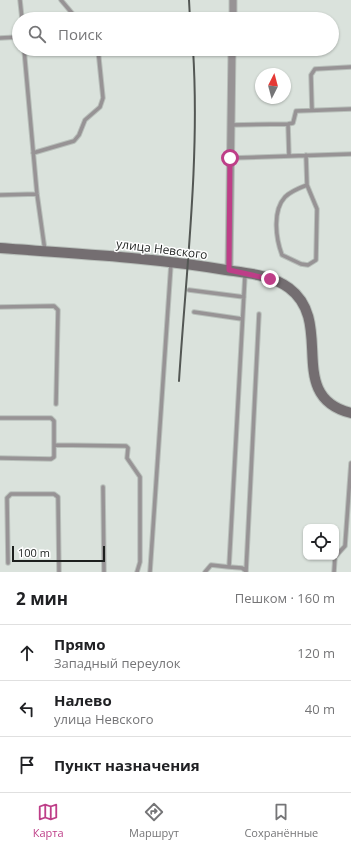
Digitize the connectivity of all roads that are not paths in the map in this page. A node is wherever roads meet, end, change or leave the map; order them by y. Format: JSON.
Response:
{"nodes":[{"id":1,"x":20,"y":0,"type":"edge"},
{"id":2,"x":62,"y":0,"type":"edge"},
{"id":3,"x":233,"y":0,"type":"edge"},
{"id":4,"x":21,"y":12,"type":"edge"},
{"id":5,"x":71,"y":12,"type":"edge"},
{"id":6,"x":232,"y":12,"type":"edge"},
{"id":7,"x":12,"y":37,"type":"edge"},
{"id":8,"x":0,"y":38,"type":"edge"},
{"id":9,"x":25,"y":56,"type":"edge"},
{"id":10,"x":99,"y":56,"type":"edge"},
{"id":11,"x":232,"y":56,"type":"edge"},
{"id":12,"x":351,"y":67,"type":"edge"},
{"id":13,"x":351,"y":109,"type":"edge"},
{"id":14,"x":312,"y":110,"type":"junction"},
{"id":15,"x":288,"y":124,"type":"junction"},
{"id":16,"x":231,"y":125,"type":"junction"},
{"id":17,"x":33,"y":153,"type":"junction"},
{"id":18,"x":351,"y":154,"type":"edge"},
{"id":19,"x":289,"y":156,"type":"junction"},
{"id":20,"x":306,"y":156,"type":"junction"},
{"id":21,"x":230,"y":158,"type":"junction"},
{"id":22,"x":307,"y":185,"type":"junction"},
{"id":23,"x":37,"y":194,"type":"junction"},
{"id":24,"x":0,"y":195,"type":"edge"},
{"id":25,"x":0,"y":248,"type":"edge"},
{"id":26,"x":45,"y":252,"type":"junction"},
{"id":27,"x":171,"y":261,"type":"junction"},
{"id":28,"x":229,"y":270,"type":"junction"},
{"id":29,"x":245,"y":274,"type":"junction"},
{"id":30,"x":189,"y":290,"type":"dead end"},
{"id":31,"x":244,"y":297,"type":"junction"},
{"id":32,"x":0,"y":307,"type":"edge"},
{"id":33,"x":194,"y":312,"type":"dead end"},
{"id":34,"x":259,"y":314,"type":"dead end"},
{"id":35,"x":242,"y":319,"type":"junction"},
{"id":36,"x":56,"y":404,"type":"dead end"},
{"id":37,"x":351,"y":413,"type":"edge"},
{"id":38,"x":0,"y":418,"type":"edge"},
{"id":39,"x":54,"y":446,"type":"junction"},
{"id":40,"x":0,"y":458,"type":"edge"},
{"id":41,"x":351,"y":463,"type":"edge"},
{"id":42,"x":103,"y":488,"type":"dead end"},
{"id":43,"x":339,"y":553,"type":"edge"},
{"id":44,"x":336,"y":560,"type":"edge"},
{"id":45,"x":8,"y":563,"type":"dead end"},
{"id":46,"x":230,"y":567,"type":"junction"},
{"id":47,"x":59,"y":572,"type":"edge"},
{"id":48,"x":104,"y":572,"type":"edge"},
{"id":49,"x":137,"y":572,"type":"edge"},
{"id":50,"x":150,"y":572,"type":"edge"},
{"id":51,"x":205,"y":572,"type":"edge"},
{"id":52,"x":246,"y":572,"type":"edge"},
{"id":53,"x":334,"y":572,"type":"edge"}],
"edges":[{"from":1,"to":4,"type":"lane"},
{"from":2,"to":5,"type":"lane"},
{"from":3,"to":6,"type":"street"},
{"from":7,"to":8,"type":"lane"},
{"from":9,"to":17,"type":"lane"},
{"from":10,"to":17,"type":"lane"},
{"from":11,"to":16,"type":"street"},
{"from":12,"to":14,"type":"lane"},
{"from":13,"to":14,"type":"lane"},
{"from":14,"to":15,"type":"lane"},
{"from":15,"to":16,"type":"lane"},
{"from":15,"to":19,"type":"lane"},
{"from":16,"to":21,"type":"street"},
{"from":17,"to":23,"type":"lane"},
{"from":18,"to":20,"type":"lane"},
{"from":19,"to":20,"type":"lane"},
{"from":19,"to":21,"type":"lane"},
{"from":20,"to":22,"type":"lane"},
{"from":21,"to":28,"type":"street"},
{"from":22,"to":22,"type":"lane"},
{"from":23,"to":24,"type":"lane"},
{"from":23,"to":26,"type":"lane"},
{"from":25,"to":26,"type":"main road","name":"улица Невского"},
{"from":26,"to":27,"type":"main road","name":"улица Невского"},
{"from":27,"to":28,"type":"main road","name":"улица Невского"},
{"from":27,"to":50,"type":"lane"},
{"from":28,"to":29,"type":"main road","name":"улица Невского"},
{"from":29,"to":31,"type":"lane"},
{"from":29,"to":37,"type":"main road","name":"улица Невского"},
{"from":30,"to":31,"type":"lane"},
{"from":31,"to":35,"type":"lane"},
{"from":32,"to":36,"type":"lane"},
{"from":33,"to":35,"type":"lane"},
{"from":34,"to":52,"type":"lane"},
{"from":35,"to":46,"type":"lane"},
{"from":38,"to":39,"type":"lane"},
{"from":39,"to":40,"type":"lane"},
{"from":39,"to":49,"type":"lane"},
{"from":41,"to":43,"type":"lane"},
{"from":42,"to":48,"type":"lane"},
{"from":44,"to":53,"type":"lane"},
{"from":45,"to":47,"type":"lane"},
{"from":46,"to":51,"type":"lane"},
{"from":46,"to":52,"type":"lane"}]}
